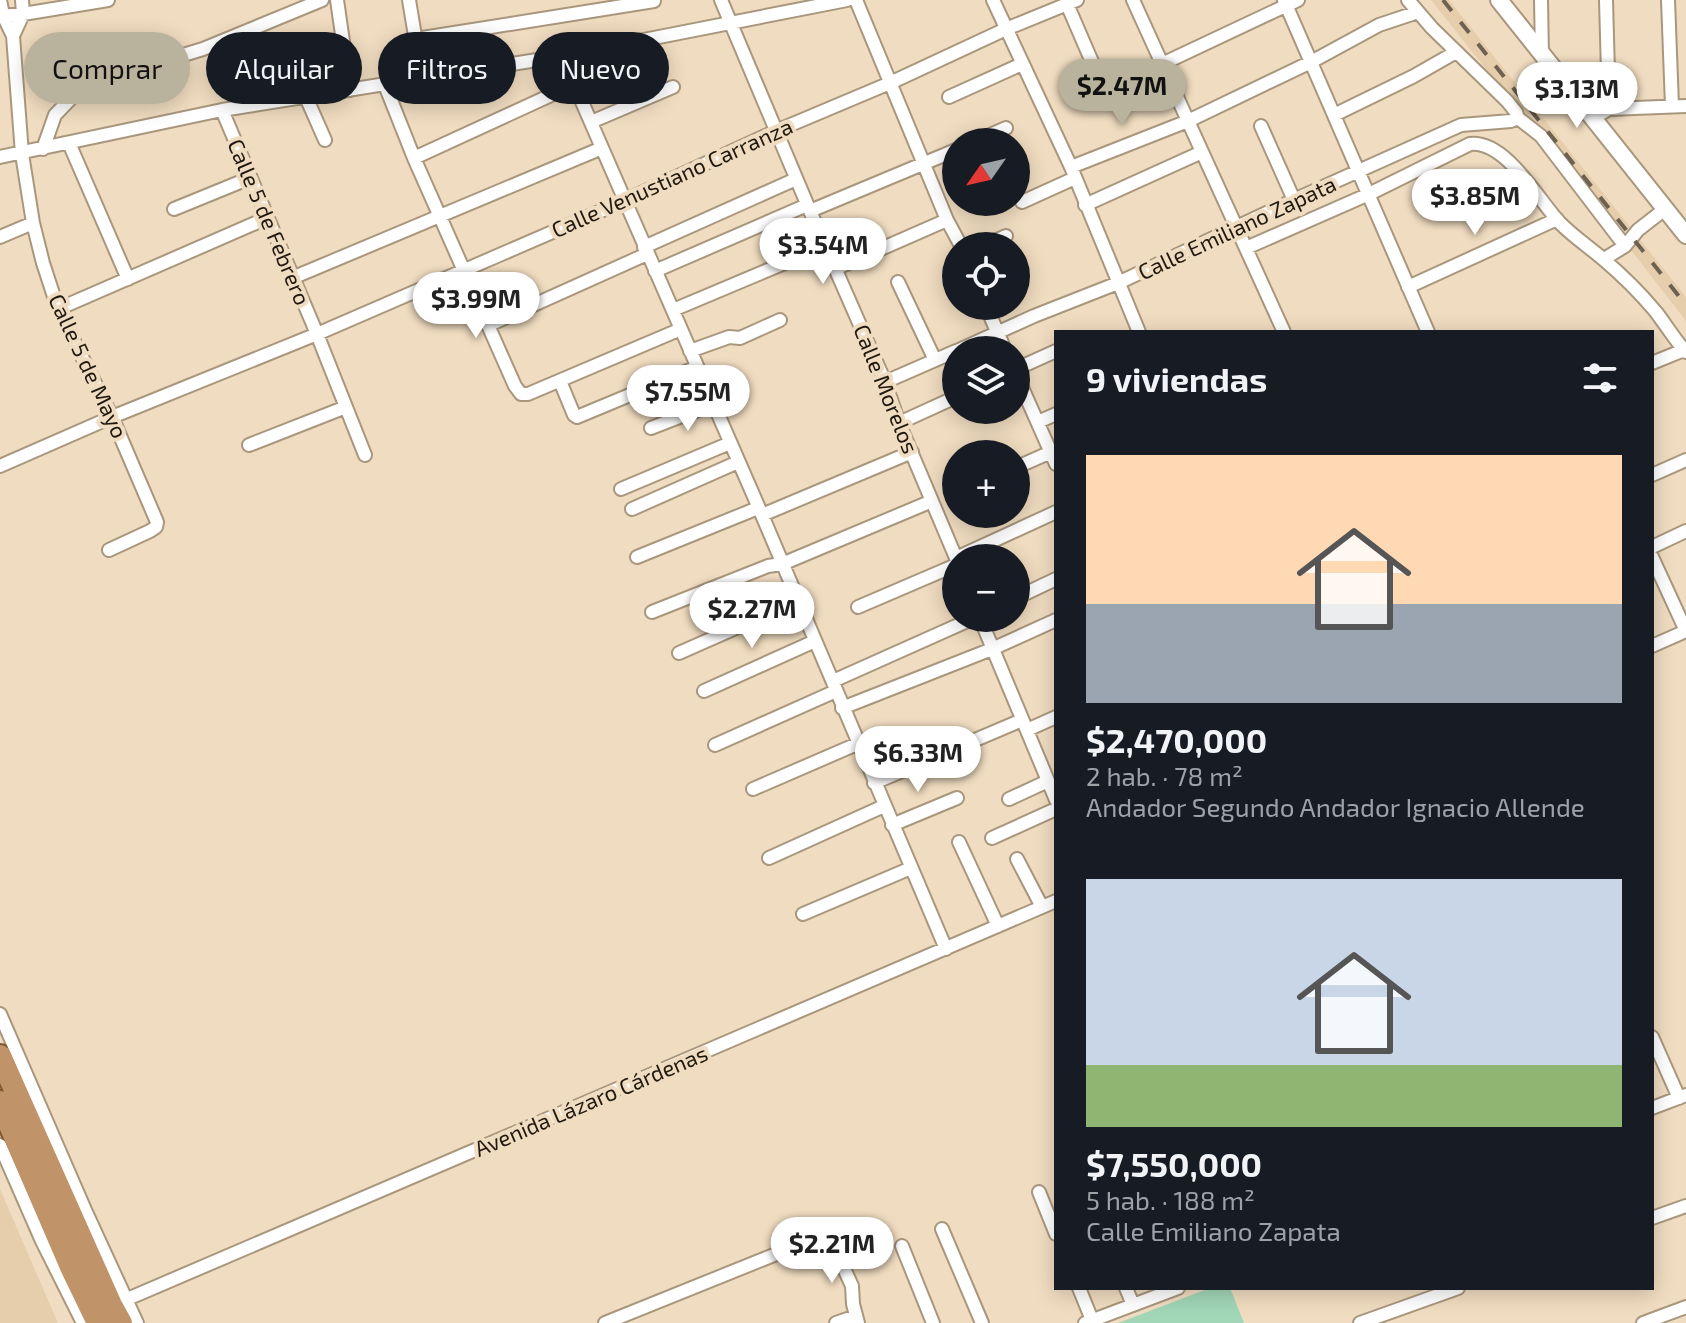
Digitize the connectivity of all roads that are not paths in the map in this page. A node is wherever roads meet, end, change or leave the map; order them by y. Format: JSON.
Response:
{"nodes":[{"id":1,"x":0,"y":0,"type":"edge"},
{"id":2,"x":22,"y":0,"type":"edge"},
{"id":3,"x":108,"y":0,"type":"edge"},
{"id":4,"x":322,"y":0,"type":"edge"},
{"id":5,"x":337,"y":0,"type":"edge"},
{"id":6,"x":409,"y":0,"type":"edge"},
{"id":7,"x":721,"y":0,"type":"edge"},
{"id":8,"x":856,"y":0,"type":"edge"},
{"id":9,"x":993,"y":0,"type":"edge"},
{"id":10,"x":1133,"y":0,"type":"edge"},
{"id":11,"x":1408,"y":0,"type":"edge"},
{"id":12,"x":1499,"y":0,"type":"edge"},
{"id":13,"x":1541,"y":0,"type":"edge"},
{"id":14,"x":1606,"y":0,"type":"edge"},
{"id":15,"x":1668,"y":0,"type":"edge"},
{"id":16,"x":654,"y":1,"type":"edge"},
{"id":17,"x":842,"y":1,"type":"edge"},
{"id":18,"x":1072,"y":2,"type":"edge"},
{"id":19,"x":1289,"y":2,"type":"edge"},
{"id":20,"x":1418,"y":12,"type":"junction"},
{"id":21,"x":23,"y":14,"type":"junction"},
{"id":22,"x":2,"y":16,"type":"edge"},
{"id":23,"x":730,"y":22,"type":"junction"},
{"id":24,"x":1006,"y":29,"type":"junction"},
{"id":25,"x":342,"y":32,"type":"edge"},
{"id":26,"x":415,"y":32,"type":"edge"},
{"id":27,"x":460,"y":32,"type":"edge"},
{"id":28,"x":669,"y":34,"type":"edge"},
{"id":29,"x":13,"y":36,"type":"junction"},
{"id":30,"x":1456,"y":52,"type":"junction"},
{"id":31,"x":1542,"y":55,"type":"junction"},
{"id":32,"x":1311,"y":62,"type":"junction"},
{"id":33,"x":1022,"y":64,"type":"junction"},
{"id":34,"x":1162,"y":64,"type":"junction"},
{"id":35,"x":890,"y":83,"type":"junction"},
{"id":36,"x":673,"y":87,"type":"dead end"},
{"id":37,"x":1105,"y":92,"type":"dead end"},
{"id":38,"x":949,"y":97,"type":"dead end"},
{"id":39,"x":261,"y":104,"type":"edge"},
{"id":40,"x":309,"y":104,"type":"edge"},
{"id":41,"x":393,"y":104,"type":"edge"},
{"id":42,"x":532,"y":104,"type":"edge"},
{"id":43,"x":583,"y":104,"type":"edge"},
{"id":44,"x":1672,"y":106,"type":"junction"},
{"id":45,"x":1686,"y":106,"type":"edge"},
{"id":46,"x":1609,"y":109,"type":"junction"},
{"id":47,"x":222,"y":110,"type":"junction"},
{"id":48,"x":1334,"y":115,"type":"junction"},
{"id":49,"x":1518,"y":118,"type":"junction"},
{"id":50,"x":1593,"y":118,"type":"junction"},
{"id":51,"x":1188,"y":121,"type":"junction"},
{"id":52,"x":591,"y":122,"type":"junction"},
{"id":53,"x":1261,"y":126,"type":"dead end"},
{"id":54,"x":776,"y":131,"type":"junction"},
{"id":55,"x":325,"y":140,"type":"dead end"},
{"id":56,"x":69,"y":143,"type":"junction"},
{"id":57,"x":602,"y":148,"type":"junction"},
{"id":58,"x":43,"y":149,"type":"junction"},
{"id":59,"x":1202,"y":152,"type":"junction"},
{"id":60,"x":22,"y":154,"type":"junction"},
{"id":61,"x":942,"y":156,"type":"edge"},
{"id":62,"x":0,"y":157,"type":"edge"},
{"id":63,"x":414,"y":158,"type":"junction"},
{"id":64,"x":924,"y":164,"type":"junction"},
{"id":65,"x":1359,"y":172,"type":"junction"},
{"id":66,"x":1073,"y":173,"type":"junction"},
{"id":67,"x":250,"y":178,"type":"junction"},
{"id":68,"x":796,"y":179,"type":"junction"},
{"id":69,"x":1369,"y":194,"type":"junction"},
{"id":70,"x":1030,"y":197,"type":"edge"},
{"id":71,"x":1294,"y":200,"type":"junction"},
{"id":72,"x":624,"y":201,"type":"junction"},
{"id":73,"x":1085,"y":205,"type":"junction"},
{"id":74,"x":808,"y":208,"type":"junction"},
{"id":75,"x":174,"y":209,"type":"dead end"},
{"id":76,"x":1665,"y":209,"type":"junction"},
{"id":77,"x":442,"y":216,"type":"junction"},
{"id":78,"x":267,"y":218,"type":"junction"},
{"id":79,"x":1557,"y":219,"type":"junction"},
{"id":80,"x":947,"y":220,"type":"junction"},
{"id":81,"x":33,"y":223,"type":"junction"},
{"id":82,"x":1237,"y":227,"type":"junction"},
{"id":83,"x":953,"y":232,"type":"edge"},
{"id":84,"x":1686,"y":235,"type":"edge"},
{"id":85,"x":0,"y":237,"type":"edge"},
{"id":86,"x":825,"y":246,"type":"junction"},
{"id":87,"x":1625,"y":246,"type":"junction"},
{"id":88,"x":1246,"y":248,"type":"junction"},
{"id":89,"x":646,"y":251,"type":"junction"},
{"id":90,"x":1604,"y":259,"type":"junction"},
{"id":91,"x":464,"y":268,"type":"junction"},
{"id":92,"x":835,"y":269,"type":"junction"},
{"id":93,"x":655,"y":271,"type":"junction"},
{"id":94,"x":292,"y":278,"type":"junction"},
{"id":95,"x":128,"y":279,"type":"junction"},
{"id":96,"x":898,"y":282,"type":"dead end"},
{"id":97,"x":1118,"y":283,"type":"junction"},
{"id":98,"x":1408,"y":287,"type":"junction"},
{"id":99,"x":58,"y":309,"type":"junction"},
{"id":100,"x":673,"y":310,"type":"junction"},
{"id":101,"x":780,"y":320,"type":"dead end"},
{"id":102,"x":992,"y":320,"type":"edge"},
{"id":103,"x":489,"y":325,"type":"junction"},
{"id":104,"x":681,"y":329,"type":"junction"},
{"id":105,"x":1138,"y":330,"type":"edge"},
{"id":106,"x":1283,"y":330,"type":"edge"},
{"id":107,"x":1427,"y":330,"type":"edge"},
{"id":108,"x":998,"y":333,"type":"junction"},
{"id":109,"x":317,"y":334,"type":"junction"},
{"id":110,"x":991,"y":336,"type":"edge"},
{"id":111,"x":999,"y":336,"type":"edge"},
{"id":112,"x":690,"y":351,"type":"junction"},
{"id":113,"x":1685,"y":351,"type":"edge"},
{"id":114,"x":1054,"y":352,"type":"edge"},
{"id":115,"x":942,"y":357,"type":"edge"},
{"id":116,"x":935,"y":360,"type":"junction"},
{"id":117,"x":1654,"y":362,"type":"edge"},
{"id":118,"x":1030,"y":364,"type":"edge"},
{"id":119,"x":697,"y":367,"type":"junction"},
{"id":120,"x":560,"y":381,"type":"junction"},
{"id":121,"x":885,"y":382,"type":"junction"},
{"id":122,"x":942,"y":403,"type":"edge"},
{"id":123,"x":1030,"y":403,"type":"edge"},
{"id":124,"x":713,"y":404,"type":"junction"},
{"id":125,"x":346,"y":407,"type":"junction"},
{"id":126,"x":1054,"y":415,"type":"edge"},
{"id":127,"x":112,"y":417,"type":"junction"},
{"id":128,"x":1038,"y":422,"type":"junction"},
{"id":129,"x":899,"y":423,"type":"junction"},
{"id":130,"x":651,"y":428,"type":"dead end"},
{"id":131,"x":730,"y":443,"type":"junction"},
{"id":132,"x":249,"y":445,"type":"dead end"},
{"id":133,"x":912,"y":452,"type":"junction"},
{"id":134,"x":365,"y":455,"type":"dead end"},
{"id":135,"x":1053,"y":458,"type":"edge"},
{"id":136,"x":1686,"y":460,"type":"edge"},
{"id":137,"x":738,"y":462,"type":"junction"},
{"id":138,"x":1030,"y":464,"type":"edge"},
{"id":139,"x":0,"y":466,"type":"edge"},
{"id":140,"x":1654,"y":474,"type":"edge"},
{"id":141,"x":621,"y":489,"type":"dead end"},
{"id":142,"x":932,"y":501,"type":"junction"},
{"id":143,"x":632,"y":509,"type":"dead end"},
{"id":144,"x":760,"y":512,"type":"junction"},
{"id":145,"x":1054,"y":513,"type":"edge"},
{"id":146,"x":1686,"y":531,"type":"edge"},
{"id":147,"x":950,"y":544,"type":"edge"},
{"id":148,"x":986,"y":544,"type":"edge"},
{"id":149,"x":1654,"y":546,"type":"edge"},
{"id":150,"x":109,"y":550,"type":"dead end"},
{"id":151,"x":637,"y":557,"type":"dead end"},
{"id":152,"x":1654,"y":561,"type":"edge"},
{"id":153,"x":782,"y":564,"type":"junction"},
{"id":154,"x":942,"y":571,"type":"edge"},
{"id":155,"x":1054,"y":580,"type":"edge"},
{"id":156,"x":1030,"y":591,"type":"edge"},
{"id":157,"x":797,"y":601,"type":"junction"},
{"id":158,"x":858,"y":607,"type":"dead end"},
{"id":159,"x":652,"y":612,"type":"dead end"},
{"id":160,"x":1054,"y":621,"type":"edge"},
{"id":161,"x":1686,"y":631,"type":"edge"},
{"id":162,"x":948,"y":632,"type":"edge"},
{"id":163,"x":984,"y":632,"type":"edge"},
{"id":164,"x":815,"y":641,"type":"junction"},
{"id":165,"x":1654,"y":645,"type":"edge"},
{"id":166,"x":992,"y":649,"type":"junction"},
{"id":167,"x":679,"y":653,"type":"dead end"},
{"id":168,"x":834,"y":686,"type":"junction"},
{"id":169,"x":704,"y":691,"type":"dead end"},
{"id":170,"x":842,"y":708,"type":"junction"},
{"id":171,"x":1054,"y":718,"type":"edge"},
{"id":172,"x":1024,"y":725,"type":"junction"},
{"id":173,"x":857,"y":744,"type":"junction"},
{"id":174,"x":715,"y":745,"type":"dead end"},
{"id":175,"x":1054,"y":761,"type":"edge"},
{"id":176,"x":1042,"y":766,"type":"junction"},
{"id":177,"x":1048,"y":781,"type":"junction"},
{"id":178,"x":874,"y":783,"type":"junction"},
{"id":179,"x":753,"y":789,"type":"dead end"},
{"id":180,"x":1054,"y":794,"type":"edge"},
{"id":181,"x":957,"y":798,"type":"dead end"},
{"id":182,"x":1009,"y":799,"type":"dead end"},
{"id":183,"x":884,"y":806,"type":"junction"},
{"id":184,"x":1054,"y":810,"type":"edge"},
{"id":185,"x":892,"y":825,"type":"junction"},
{"id":186,"x":992,"y":838,"type":"dead end"},
{"id":187,"x":959,"y":842,"type":"dead end"},
{"id":188,"x":769,"y":858,"type":"dead end"},
{"id":189,"x":1017,"y":859,"type":"dead end"},
{"id":190,"x":911,"y":868,"type":"junction"},
{"id":191,"x":1054,"y":902,"type":"edge"},
{"id":192,"x":1042,"y":907,"type":"junction"},
{"id":193,"x":803,"y":914,"type":"dead end"},
{"id":194,"x":998,"y":926,"type":"junction"},
{"id":195,"x":946,"y":949,"type":"junction"},
{"id":196,"x":0,"y":1014,"type":"edge"},
{"id":197,"x":1654,"y":1041,"type":"edge"},
{"id":198,"x":0,"y":1056,"type":"edge"},
{"id":199,"x":1682,"y":1096,"type":"edge"},
{"id":200,"x":0,"y":1102,"type":"edge"},
{"id":201,"x":1654,"y":1107,"type":"edge"},
{"id":202,"x":0,"y":1145,"type":"edge"},
{"id":203,"x":1039,"y":1192,"type":"dead end"},
{"id":204,"x":1686,"y":1206,"type":"edge"},
{"id":205,"x":1654,"y":1217,"type":"edge"},
{"id":206,"x":942,"y":1229,"type":"dead end"},
{"id":207,"x":1054,"y":1229,"type":"edge"},
{"id":208,"x":902,"y":1246,"type":"dead end"},
{"id":209,"x":1080,"y":1290,"type":"edge"},
{"id":210,"x":1127,"y":1290,"type":"edge"},
{"id":211,"x":1173,"y":1290,"type":"edge"},
{"id":212,"x":1452,"y":1290,"type":"edge"},
{"id":213,"x":125,"y":1300,"type":"junction"},
{"id":214,"x":1133,"y":1305,"type":"junction"},
{"id":215,"x":1686,"y":1307,"type":"edge"},
{"id":216,"x":857,"y":1319,"type":"edge"},
{"id":217,"x":1088,"y":1322,"type":"edge"},
{"id":218,"x":83,"y":1323,"type":"edge"},
{"id":219,"x":98,"y":1323,"type":"edge"},
{"id":220,"x":121,"y":1323,"type":"edge"},
{"id":221,"x":137,"y":1323,"type":"edge"},
{"id":222,"x":605,"y":1323,"type":"edge"},
{"id":223,"x":836,"y":1323,"type":"edge"},
{"id":224,"x":933,"y":1323,"type":"edge"},
{"id":225,"x":982,"y":1323,"type":"edge"},
{"id":226,"x":1360,"y":1323,"type":"edge"},
{"id":227,"x":1643,"y":1323,"type":"edge"}],
"edges":[{"from":1,"to":22,"type":"street"},
{"from":2,"to":21,"type":"street"},
{"from":3,"to":21,"type":"street"},
{"from":4,"to":58,"type":"street"},
{"from":5,"to":25,"type":"street"},
{"from":6,"to":26,"type":"street"},
{"from":7,"to":23,"type":"street","name":"Calle Morelos"},
{"from":8,"to":35,"type":"street"},
{"from":9,"to":24,"type":"street"},
{"from":10,"to":34,"type":"street"},
{"from":11,"to":20,"type":"street"},
{"from":12,"to":31,"type":"street"},
{"from":13,"to":31,"type":"street"},
{"from":14,"to":46,"type":"street"},
{"from":15,"to":44,"type":"street"},
{"from":16,"to":27,"type":"street"},
{"from":17,"to":23,"type":"street"},
{"from":18,"to":24,"type":"street","name":"Calle Venustiano Carranza"},
{"from":18,"to":37,"type":"street"},
{"from":19,"to":32,"type":"street"},
{"from":19,"to":34,"type":"street"},
{"from":20,"to":30,"type":"street"},
{"from":20,"to":32,"type":"street"},
{"from":21,"to":22,"type":"street"},
{"from":21,"to":29,"type":"street"},
{"from":22,"to":29,"type":"street"},
{"from":23,"to":28,"type":"street"},
{"from":23,"to":54,"type":"street","name":"Calle Morelos"},
{"from":24,"to":33,"type":"street"},
{"from":24,"to":35,"type":"street","name":"Calle Venustiano Carranza"},
{"from":29,"to":60,"type":"street","name":"Calle 5 de Mayo"},
{"from":30,"to":48,"type":"street"},
{"from":30,"to":49,"type":"street"},
{"from":31,"to":50,"type":"street"},
{"from":32,"to":48,"type":"street"},
{"from":32,"to":51,"type":"street"},
{"from":33,"to":38,"type":"street"},
{"from":33,"to":66,"type":"street"},
{"from":34,"to":51,"type":"street"},
{"from":35,"to":54,"type":"street","name":"Calle Venustiano Carranza"},
{"from":35,"to":64,"type":"street"},
{"from":36,"to":52,"type":"street"},
{"from":39,"to":47,"type":"street"},
{"from":40,"to":55,"type":"street"},
{"from":41,"to":63,"type":"street"},
{"from":42,"to":63,"type":"street"},
{"from":43,"to":52,"type":"street"},
{"from":44,"to":45,"type":"street"},
{"from":44,"to":46,"type":"street"},
{"from":46,"to":50,"type":"street"},
{"from":47,"to":56,"type":"street"},
{"from":47,"to":67,"type":"street","name":"Calle 5 de Febrero"},
{"from":48,"to":65,"type":"street"},
{"from":49,"to":65,"type":"street","name":"Calle Emiliano Zapata"},
{"from":49,"to":87,"type":"street"},
{"from":50,"to":76,"type":"street"},
{"from":51,"to":59,"type":"street"},
{"from":51,"to":66,"type":"street"},
{"from":52,"to":57,"type":"street"},
{"from":53,"to":71,"type":"street"},
{"from":54,"to":68,"type":"street","name":"Calle Morelos"},
{"from":54,"to":72,"type":"street","name":"Calle Venustiano Carranza"},
{"from":56,"to":58,"type":"street"},
{"from":56,"to":95,"type":"street"},
{"from":57,"to":72,"type":"street"},
{"from":57,"to":77,"type":"street"},
{"from":58,"to":60,"type":"street"},
{"from":59,"to":73,"type":"street"},
{"from":59,"to":82,"type":"street"},
{"from":60,"to":62,"type":"street"},
{"from":60,"to":81,"type":"street","name":"Calle 5 de Mayo"},
{"from":61,"to":64,"type":"street"},
{"from":63,"to":77,"type":"street"},
{"from":64,"to":74,"type":"street"},
{"from":64,"to":80,"type":"street"},
{"from":65,"to":69,"type":"street"},
{"from":65,"to":71,"type":"street","name":"Calle Emiliano Zapata"},
{"from":66,"to":70,"type":"street"},
{"from":66,"to":73,"type":"street"},
{"from":67,"to":75,"type":"street"},
{"from":67,"to":78,"type":"street","name":"Calle 5 de Febrero"},
{"from":68,"to":74,"type":"street","name":"Calle Morelos"},
{"from":68,"to":89,"type":"street"},
{"from":69,"to":79,"type":"street"},
{"from":69,"to":88,"type":"street"},
{"from":69,"to":98,"type":"street"},
{"from":71,"to":82,"type":"street","name":"Calle Emiliano Zapata"},
{"from":72,"to":89,"type":"street"},
{"from":72,"to":91,"type":"street","name":"Calle Venustiano Carranza"},
{"from":73,"to":97,"type":"street"},
{"from":74,"to":86,"type":"street","name":"Calle Morelos"},
{"from":74,"to":93,"type":"street"},
{"from":76,"to":84,"type":"street"},
{"from":76,"to":87,"type":"street"},
{"from":77,"to":91,"type":"street"},
{"from":77,"to":94,"type":"street"},
{"from":78,"to":94,"type":"street","name":"Calle 5 de Febrero"},
{"from":78,"to":95,"type":"street"},
{"from":79,"to":90,"type":"street"},
{"from":79,"to":98,"type":"street"},
{"from":80,"to":83,"type":"street"},
{"from":80,"to":92,"type":"street"},
{"from":81,"to":85,"type":"street"},
{"from":81,"to":99,"type":"street","name":"Calle 5 de Mayo"},
{"from":82,"to":88,"type":"street"},
{"from":82,"to":97,"type":"street","name":"Calle Emiliano Zapata"},
{"from":86,"to":92,"type":"street","name":"Calle Morelos"},
{"from":86,"to":100,"type":"street"},
{"from":87,"to":90,"type":"street"},
{"from":88,"to":106,"type":"street"},
{"from":89,"to":93,"type":"street"},
{"from":89,"to":103,"type":"street"},
{"from":90,"to":113,"type":"street"},
{"from":91,"to":103,"type":"street"},
{"from":91,"to":109,"type":"street","name":"Calle Venustiano Carranza"},
{"from":92,"to":121,"type":"street","name":"Calle Morelos"},
{"from":93,"to":100,"type":"street"},
{"from":94,"to":109,"type":"street","name":"Calle 5 de Febrero"},
{"from":95,"to":99,"type":"street"},
{"from":96,"to":116,"type":"street"},
{"from":97,"to":105,"type":"street"},
{"from":97,"to":108,"type":"street","name":"Calle Emiliano Zapata"},
{"from":98,"to":107,"type":"street"},
{"from":99,"to":127,"type":"street","name":"Calle 5 de Mayo"},
{"from":100,"to":104,"type":"street"},
{"from":101,"to":112,"type":"street"},
{"from":102,"to":108,"type":"street"},
{"from":103,"to":120,"type":"street"},
{"from":104,"to":112,"type":"street"},
{"from":104,"to":120,"type":"street"},
{"from":108,"to":110,"type":"street","name":"Calle Emiliano Zapata"},
{"from":108,"to":111,"type":"street"},
{"from":109,"to":125,"type":"street","name":"Calle 5 de Febrero"},
{"from":109,"to":127,"type":"street","name":"Calle Venustiano Carranza"},
{"from":112,"to":119,"type":"street"},
{"from":113,"to":117,"type":"street"},
{"from":114,"to":118,"type":"street"},
{"from":115,"to":116,"type":"street","name":"Calle Emiliano Zapata"},
{"from":116,"to":121,"type":"street","name":"Calle Emiliano Zapata"},
{"from":119,"to":120,"type":"street"},
{"from":119,"to":124,"type":"street"},
{"from":121,"to":129,"type":"street","name":"Calle Morelos"},
{"from":122,"to":129,"type":"street"},
{"from":123,"to":128,"type":"street"},
{"from":124,"to":130,"type":"street"},
{"from":124,"to":131,"type":"street"},
{"from":125,"to":132,"type":"street"},
{"from":125,"to":134,"type":"street","name":"Calle 5 de Febrero"},
{"from":126,"to":128,"type":"street"},
{"from":127,"to":139,"type":"street","name":"Calle Venustiano Carranza"},
{"from":127,"to":150,"type":"street","name":"Calle 5 de Mayo"},
{"from":128,"to":135,"type":"street"},
{"from":129,"to":133,"type":"street","name":"Calle Morelos"},
{"from":131,"to":137,"type":"street"},
{"from":131,"to":141,"type":"street"},
{"from":133,"to":142,"type":"street","name":"Calle Morelos"},
{"from":133,"to":144,"type":"street"},
{"from":135,"to":138,"type":"street"},
{"from":136,"to":140,"type":"street"},
{"from":137,"to":143,"type":"street"},
{"from":137,"to":144,"type":"street"},
{"from":142,"to":147,"type":"street","name":"Calle Morelos"},
{"from":142,"to":153,"type":"street"},
{"from":144,"to":151,"type":"street"},
{"from":144,"to":153,"type":"street"},
{"from":145,"to":148,"type":"street"},
{"from":146,"to":149,"type":"street"},
{"from":152,"to":161,"type":"street"},
{"from":153,"to":157,"type":"street"},
{"from":153,"to":159,"type":"street"},
{"from":154,"to":158,"type":"street"},
{"from":155,"to":156,"type":"street"},
{"from":157,"to":164,"type":"street"},
{"from":157,"to":167,"type":"street"},
{"from":160,"to":166,"type":"street"},
{"from":161,"to":165,"type":"street"},
{"from":162,"to":168,"type":"street"},
{"from":163,"to":166,"type":"street"},
{"from":164,"to":168,"type":"street"},
{"from":164,"to":169,"type":"street"},
{"from":166,"to":170,"type":"street"},
{"from":166,"to":172,"type":"street"},
{"from":168,"to":170,"type":"street"},
{"from":168,"to":174,"type":"street"},
{"from":170,"to":173,"type":"street"},
{"from":171,"to":172,"type":"street"},
{"from":172,"to":176,"type":"street"},
{"from":172,"to":178,"type":"street"},
{"from":173,"to":178,"type":"street"},
{"from":173,"to":179,"type":"street"},
{"from":175,"to":176,"type":"street"},
{"from":176,"to":177,"type":"street"},
{"from":177,"to":180,"type":"street"},
{"from":177,"to":182,"type":"street"},
{"from":178,"to":183,"type":"street"},
{"from":181,"to":185,"type":"street"},
{"from":183,"to":185,"type":"street"},
{"from":183,"to":188,"type":"street"},
{"from":184,"to":186,"type":"street"},
{"from":185,"to":190,"type":"street"},
{"from":187,"to":194,"type":"street"},
{"from":189,"to":192,"type":"street"},
{"from":190,"to":193,"type":"street"},
{"from":190,"to":195,"type":"street"},
{"from":191,"to":192,"type":"street","name":"Avenida Lázaro Cárdenas"},
{"from":192,"to":194,"type":"street","name":"Avenida Lázaro Cárdenas"},
{"from":194,"to":195,"type":"street","name":"Avenida Lázaro Cárdenas"},
{"from":195,"to":213,"type":"street","name":"Avenida Lázaro Cárdenas"},
{"from":196,"to":213,"type":"street"},
{"from":197,"to":199,"type":"street"},
{"from":198,"to":220,"type":"highway"},
{"from":199,"to":201,"type":"street"},
{"from":200,"to":219,"type":"highway"},
{"from":202,"to":218,"type":"street"},
{"from":203,"to":207,"type":"street"},
{"from":204,"to":205,"type":"street"},
{"from":206,"to":225,"type":"street"},
{"from":208,"to":224,"type":"street"},
{"from":209,"to":217,"type":"street"},
{"from":210,"to":214,"type":"street"},
{"from":211,"to":214,"type":"street"},
{"from":212,"to":226,"type":"street"},
{"from":213,"to":221,"type":"street"},
{"from":214,"to":217,"type":"street"},
{"from":215,"to":227,"type":"street"},
{"from":216,"to":222,"type":"street"},
{"from":216,"to":223,"type":"street"}]}
